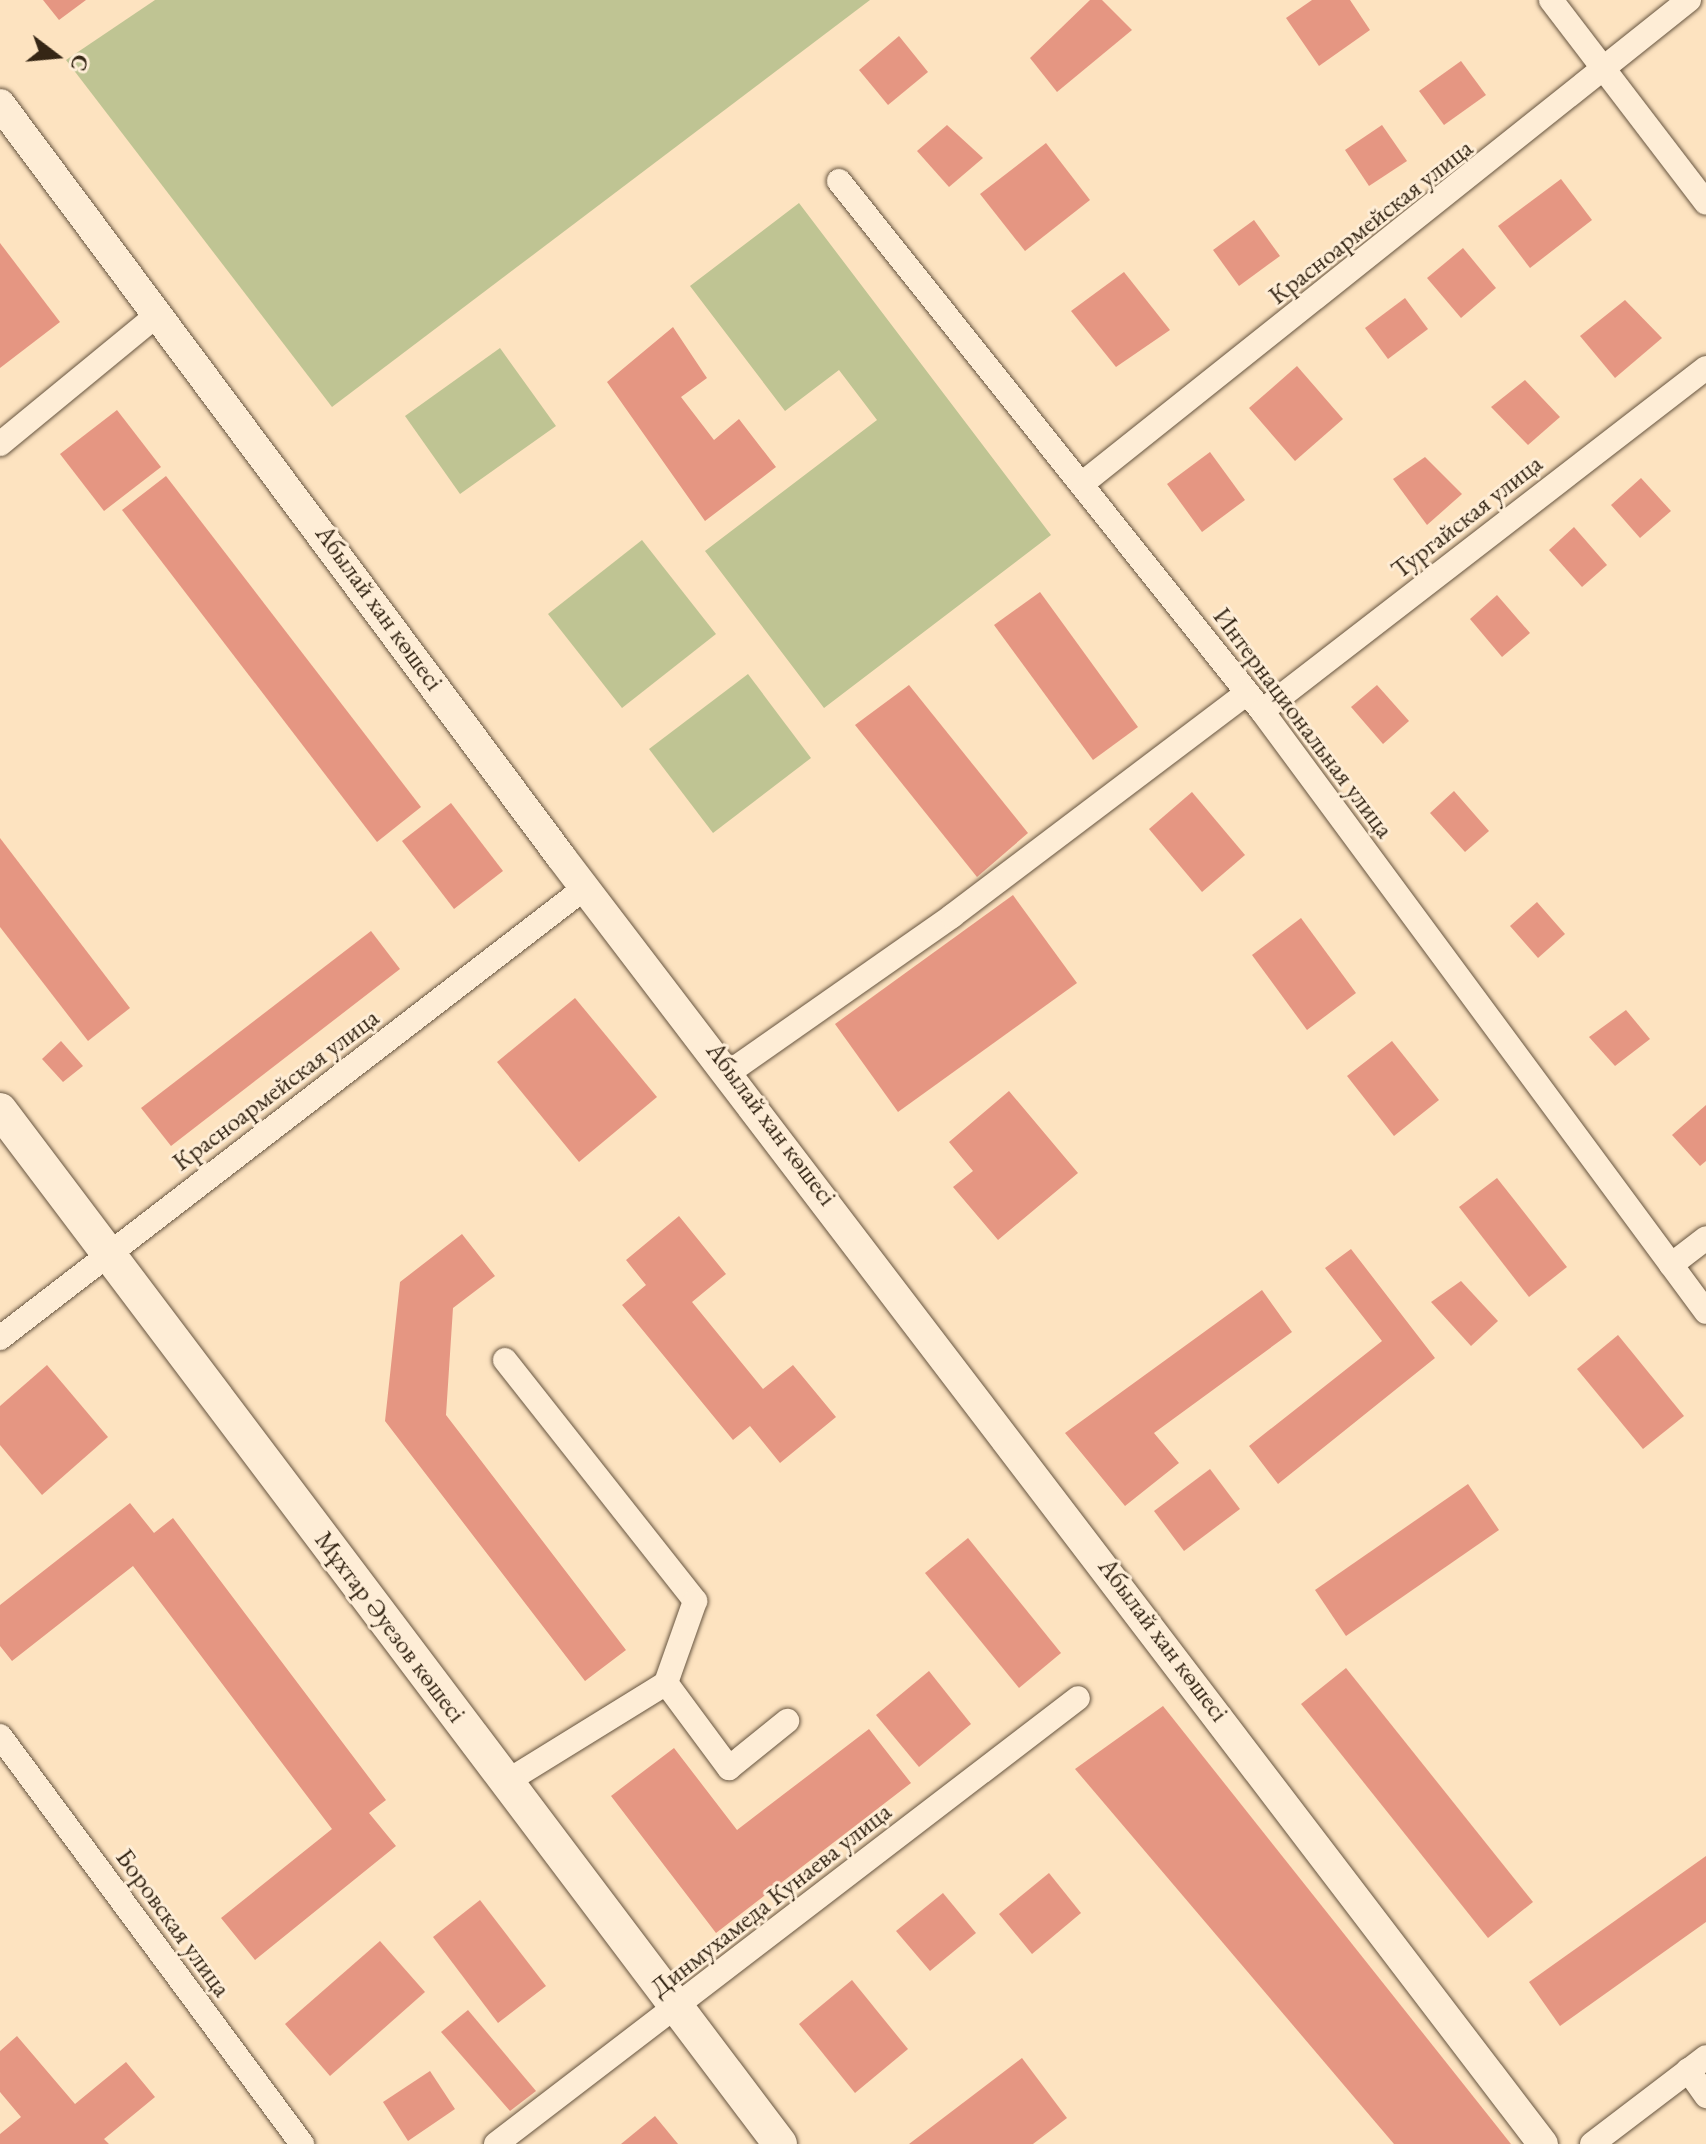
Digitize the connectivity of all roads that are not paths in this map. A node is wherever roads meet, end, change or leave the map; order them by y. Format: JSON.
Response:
{"nodes":[{"id":1,"x":1551,"y":0,"type":"edge"},
{"id":2,"x":1689,"y":0,"type":"edge"},
{"id":3,"x":1607,"y":72,"type":"junction"},
{"id":4,"x":0,"y":104,"type":"edge"},
{"id":5,"x":839,"y":181,"type":"dead end"},
{"id":6,"x":1706,"y":203,"type":"edge"},
{"id":7,"x":158,"y":314,"type":"junction"},
{"id":8,"x":1706,"y":368,"type":"edge"},
{"id":9,"x":0,"y":444,"type":"edge"},
{"id":10,"x":1083,"y":483,"type":"junction"},
{"id":11,"x":1255,"y":702,"type":"junction"},
{"id":12,"x":586,"y":887,"type":"junction"},
{"id":13,"x":731,"y":1071,"type":"junction"},
{"id":14,"x":0,"y":1110,"type":"edge"},
{"id":15,"x":1706,"y":1238,"type":"edge"},
{"id":16,"x":110,"y":1252,"type":"junction"},
{"id":17,"x":1671,"y":1265,"type":"junction"},
{"id":18,"x":1706,"y":1312,"type":"edge"},
{"id":19,"x":0,"y":1338,"type":"edge"},
{"id":20,"x":505,"y":1360,"type":"dead end"},
{"id":21,"x":666,"y":1683,"type":"junction"},
{"id":22,"x":1078,"y":1698,"type":"dead end"},
{"id":23,"x":787,"y":1721,"type":"dead end"},
{"id":24,"x":0,"y":1736,"type":"edge"},
{"id":25,"x":506,"y":1782,"type":"junction"},
{"id":26,"x":675,"y":2009,"type":"junction"},
{"id":27,"x":1697,"y":2064,"type":"edge"},
{"id":28,"x":1706,"y":2096,"type":"edge"},
{"id":29,"x":302,"y":2144,"type":"edge"},
{"id":30,"x":496,"y":2144,"type":"edge"},
{"id":31,"x":780,"y":2144,"type":"edge"},
{"id":32,"x":1543,"y":2144,"type":"edge"},
{"id":33,"x":1592,"y":2144,"type":"edge"}],
"edges":[{"from":1,"to":3,"type":"street"},
{"from":2,"to":3,"type":"street","name":"Красноармейская улица"},
{"from":3,"to":6,"type":"street"},
{"from":3,"to":10,"type":"street","name":"Красноармейская улица"},
{"from":4,"to":7,"type":"street","name":"Абылай хан көшесі"},
{"from":5,"to":10,"type":"street","name":"Интернациональная улица"},
{"from":7,"to":9,"type":"street"},
{"from":7,"to":12,"type":"street","name":"Абылай хан көшесі"},
{"from":8,"to":11,"type":"street","name":"Тургайская улица"},
{"from":10,"to":11,"type":"street","name":"Интернациональная улица"},
{"from":11,"to":13,"type":"street","name":"Тургайская улица"},
{"from":11,"to":17,"type":"street","name":"Интернациональная улица"},
{"from":12,"to":13,"type":"street","name":"Абылай хан көшесі"},
{"from":12,"to":16,"type":"street","name":"Красноармейская улица"},
{"from":13,"to":32,"type":"street","name":"Абылай хан көшесі"},
{"from":14,"to":16,"type":"main road","name":"Мұхтар Әуезов көшесі"},
{"from":15,"to":17,"type":"street"},
{"from":16,"to":19,"type":"street","name":"Красноармейская улица"},
{"from":16,"to":25,"type":"main road","name":"Мұхтар Әуезов көшесі"},
{"from":17,"to":18,"type":"street","name":"Интернациональная улица"},
{"from":20,"to":21,"type":"street"},
{"from":21,"to":23,"type":"street"},
{"from":21,"to":25,"type":"street"},
{"from":22,"to":26,"type":"street","name":"Динмухамеда Кунаева улица"},
{"from":24,"to":29,"type":"street","name":"Боровская улица"},
{"from":25,"to":26,"type":"main road","name":"Мұхтар Әуезов көшесі"},
{"from":26,"to":30,"type":"street","name":"Динмухамеда Кунаева улица"},
{"from":26,"to":31,"type":"main road","name":"Мұхтар Әуезов көшесі"},
{"from":27,"to":28,"type":"street"},
{"from":27,"to":33,"type":"street"}]}
